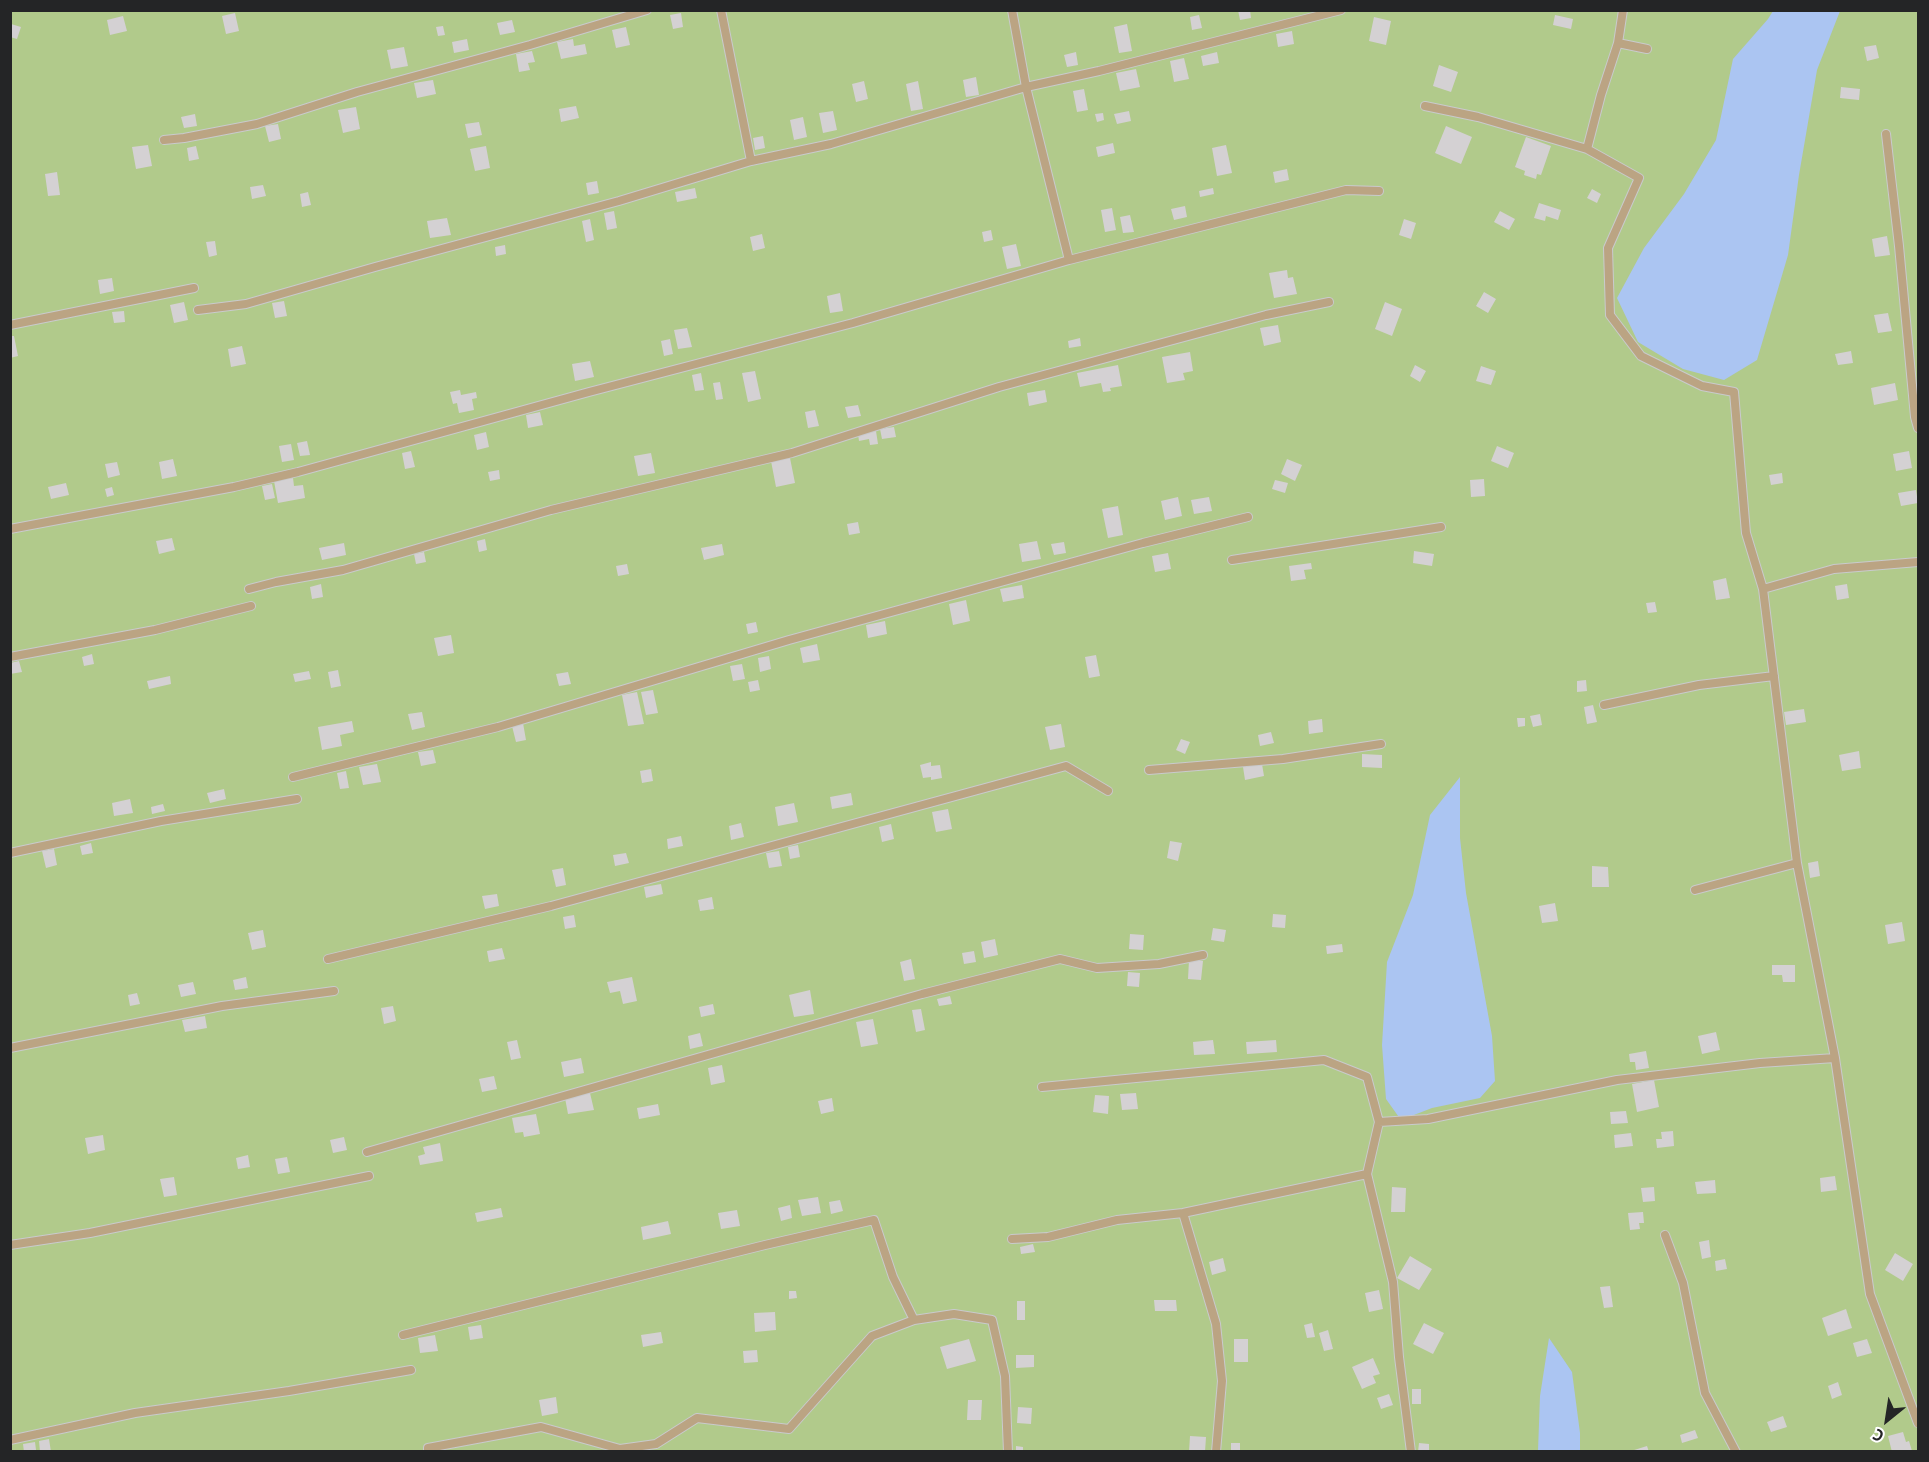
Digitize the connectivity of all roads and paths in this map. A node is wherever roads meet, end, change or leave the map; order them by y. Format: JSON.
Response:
{"nodes":[{"id":1,"x":647,"y":10,"type":"edge"},
{"id":2,"x":721,"y":10,"type":"edge"},
{"id":3,"x":1012,"y":10,"type":"edge"},
{"id":4,"x":1341,"y":10,"type":"edge"},
{"id":5,"x":1623,"y":10,"type":"edge"},
{"id":6,"x":1618,"y":43,"type":"junction"},
{"id":7,"x":1647,"y":49,"type":"dead end"},
{"id":8,"x":1026,"y":87,"type":"junction"},
{"id":9,"x":1425,"y":106,"type":"dead end"},
{"id":10,"x":1886,"y":134,"type":"dead end"},
{"id":11,"x":164,"y":140,"type":"dead end"},
{"id":12,"x":1587,"y":149,"type":"junction"},
{"id":13,"x":751,"y":161,"type":"junction"},
{"id":14,"x":1379,"y":192,"type":"dead end"},
{"id":15,"x":1069,"y":260,"type":"junction"},
{"id":16,"x":194,"y":288,"type":"dead end"},
{"id":17,"x":1329,"y":302,"type":"dead end"},
{"id":18,"x":198,"y":310,"type":"dead end"},
{"id":19,"x":10,"y":325,"type":"edge"},
{"id":20,"x":1918,"y":428,"type":"edge"},
{"id":21,"x":1248,"y":517,"type":"dead end"},
{"id":22,"x":1441,"y":527,"type":"dead end"},
{"id":23,"x":10,"y":529,"type":"edge"},
{"id":24,"x":1232,"y":560,"type":"dead end"},
{"id":25,"x":1918,"y":562,"type":"edge"},
{"id":26,"x":1763,"y":588,"type":"junction"},
{"id":27,"x":249,"y":589,"type":"dead end"},
{"id":28,"x":251,"y":606,"type":"dead end"},
{"id":29,"x":10,"y":657,"type":"edge"},
{"id":30,"x":1774,"y":676,"type":"junction"},
{"id":31,"x":1604,"y":705,"type":"dead end"},
{"id":32,"x":1381,"y":744,"type":"dead end"},
{"id":33,"x":1149,"y":770,"type":"dead end"},
{"id":34,"x":293,"y":777,"type":"dead end"},
{"id":35,"x":1108,"y":791,"type":"dead end"},
{"id":36,"x":297,"y":799,"type":"dead end"},
{"id":37,"x":10,"y":853,"type":"edge"},
{"id":38,"x":1797,"y":863,"type":"junction"},
{"id":39,"x":1695,"y":890,"type":"dead end"},
{"id":40,"x":1203,"y":955,"type":"dead end"},
{"id":41,"x":328,"y":959,"type":"dead end"},
{"id":42,"x":334,"y":991,"type":"dead end"},
{"id":43,"x":10,"y":1048,"type":"edge"},
{"id":44,"x":1835,"y":1058,"type":"junction"},
{"id":45,"x":1042,"y":1087,"type":"dead end"},
{"id":46,"x":1379,"y":1122,"type":"junction"},
{"id":47,"x":367,"y":1152,"type":"dead end"},
{"id":48,"x":1367,"y":1174,"type":"junction"},
{"id":49,"x":369,"y":1176,"type":"dead end"},
{"id":50,"x":1183,"y":1213,"type":"junction"},
{"id":51,"x":1665,"y":1235,"type":"dead end"},
{"id":52,"x":1012,"y":1239,"type":"dead end"},
{"id":53,"x":10,"y":1245,"type":"edge"},
{"id":54,"x":914,"y":1320,"type":"junction"},
{"id":55,"x":404,"y":1335,"type":"dead end"},
{"id":56,"x":411,"y":1370,"type":"dead end"},
{"id":57,"x":1918,"y":1423,"type":"edge"},
{"id":58,"x":10,"y":1440,"type":"edge"},
{"id":59,"x":657,"y":1448,"type":"edge"},
{"id":60,"x":428,"y":1452,"type":"edge"},
{"id":61,"x":1008,"y":1452,"type":"edge"},
{"id":62,"x":1216,"y":1452,"type":"edge"},
{"id":63,"x":1411,"y":1452,"type":"edge"},
{"id":64,"x":1736,"y":1452,"type":"edge"}],
"edges":[{"from":1,"to":11,"type":"lane"},
{"from":2,"to":13,"type":"lane"},
{"from":3,"to":8,"type":"lane"},
{"from":4,"to":8,"type":"lane"},
{"from":5,"to":6,"type":"lane"},
{"from":6,"to":7,"type":"lane"},
{"from":6,"to":12,"type":"lane"},
{"from":8,"to":13,"type":"lane"},
{"from":8,"to":15,"type":"lane"},
{"from":9,"to":12,"type":"lane"},
{"from":10,"to":20,"type":"lane"},
{"from":12,"to":26,"type":"lane"},
{"from":13,"to":18,"type":"lane"},
{"from":14,"to":15,"type":"lane"},
{"from":15,"to":23,"type":"lane"},
{"from":16,"to":19,"type":"lane"},
{"from":17,"to":27,"type":"lane"},
{"from":21,"to":34,"type":"lane"},
{"from":22,"to":24,"type":"lane"},
{"from":25,"to":26,"type":"lane"},
{"from":26,"to":30,"type":"lane"},
{"from":28,"to":29,"type":"lane"},
{"from":30,"to":31,"type":"lane"},
{"from":30,"to":38,"type":"lane"},
{"from":32,"to":33,"type":"lane"},
{"from":35,"to":41,"type":"lane"},
{"from":36,"to":37,"type":"lane"},
{"from":38,"to":39,"type":"lane"},
{"from":38,"to":44,"type":"lane"},
{"from":40,"to":47,"type":"lane"},
{"from":42,"to":43,"type":"lane"},
{"from":44,"to":46,"type":"lane"},
{"from":44,"to":57,"type":"lane"},
{"from":45,"to":46,"type":"lane"},
{"from":46,"to":48,"type":"lane"},
{"from":48,"to":50,"type":"lane"},
{"from":48,"to":63,"type":"lane"},
{"from":49,"to":53,"type":"lane"},
{"from":50,"to":52,"type":"lane"},
{"from":50,"to":62,"type":"lane"},
{"from":51,"to":64,"type":"lane"},
{"from":54,"to":55,"type":"lane"},
{"from":54,"to":59,"type":"lane"},
{"from":54,"to":61,"type":"lane"},
{"from":56,"to":58,"type":"lane"},
{"from":59,"to":60,"type":"lane"}]}
